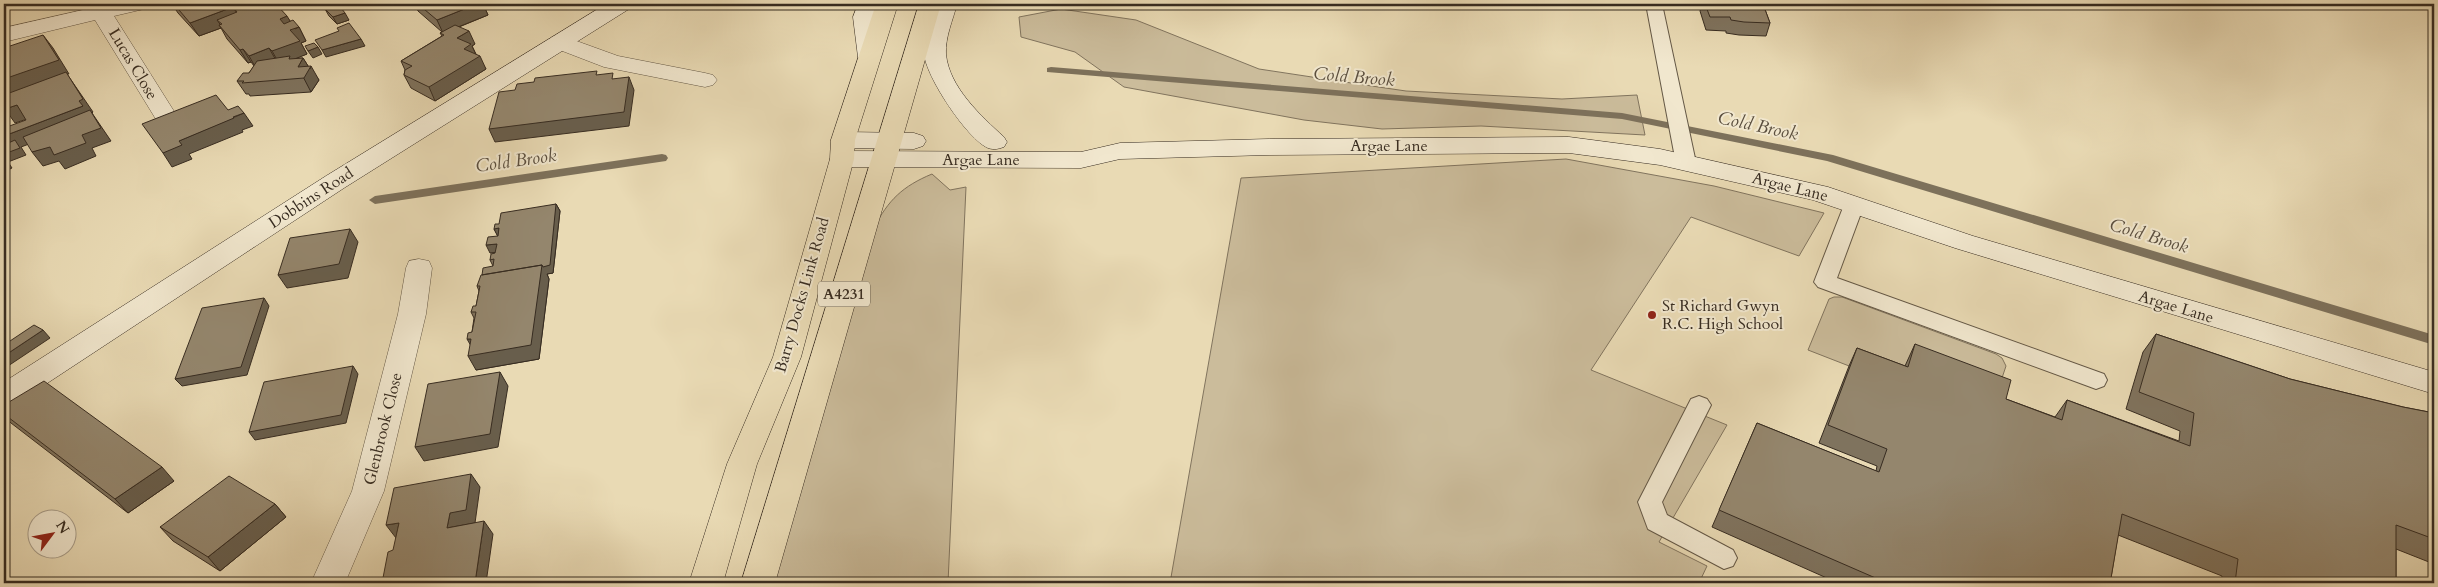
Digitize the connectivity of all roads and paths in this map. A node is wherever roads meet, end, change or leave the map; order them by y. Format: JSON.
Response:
{"nodes":[{"id":1,"x":136,"y":4,"type":"edge"},
{"id":2,"x":621,"y":4,"type":"edge"},
{"id":3,"x":869,"y":4,"type":"edge"},
{"id":4,"x":887,"y":4,"type":"edge"},
{"id":5,"x":930,"y":4,"type":"edge"},
{"id":6,"x":946,"y":4,"type":"edge"},
{"id":7,"x":1654,"y":4,"type":"edge"},
{"id":8,"x":102,"y":13,"type":"junction"},
{"id":9,"x":4,"y":35,"type":"edge"},
{"id":10,"x":560,"y":42,"type":"junction"},
{"id":11,"x":869,"y":57,"type":"junction"},
{"id":12,"x":705,"y":80,"type":"dead end"},
{"id":13,"x":165,"y":116,"type":"edge"},
{"id":14,"x":995,"y":142,"type":"junction"},
{"id":15,"x":842,"y":150,"type":"junction"},
{"id":16,"x":887,"y":150,"type":"junction"},
{"id":17,"x":1120,"y":151,"type":"junction"},
{"id":18,"x":1684,"y":153,"type":"junction"},
{"id":19,"x":1854,"y":205,"type":"junction"},
{"id":20,"x":419,"y":268,"type":"dead end"},
{"id":21,"x":2096,"y":380,"type":"dead end"},
{"id":22,"x":2434,"y":383,"type":"edge"},
{"id":23,"x":4,"y":398,"type":"edge"},
{"id":24,"x":1699,"y":405,"type":"dead end"},
{"id":25,"x":1724,"y":558,"type":"dead end"},
{"id":26,"x":328,"y":583,"type":"edge"},
{"id":27,"x":706,"y":583,"type":"edge"},
{"id":28,"x":758,"y":583,"type":"edge"}],
"edges":[{"from":1,"to":8,"type":"street"},
{"from":2,"to":10,"type":"street","name":"Dobbins Road"},
{"from":3,"to":11,"type":"street"},
{"from":4,"to":11,"type":"main road","name":"Barry Docks Link Road","number":"A4231"},
{"from":5,"to":16,"type":"main road","number":"A4231"},
{"from":6,"to":14,"type":"street","name":"Argae Lane"},
{"from":7,"to":18,"type":"lane"},
{"from":8,"to":9,"type":"street"},
{"from":8,"to":13,"type":"street","name":"Lucas Close"},
{"from":10,"to":12,"type":"street"},
{"from":10,"to":23,"type":"street","name":"Dobbins Road"},
{"from":11,"to":15,"type":"main road","name":"Barry Docks Link Road","number":"A4231"},
{"from":14,"to":16,"type":"street","name":"Argae Lane"},
{"from":14,"to":17,"type":"street","name":"Argae Lane"},
{"from":15,"to":16,"type":"street","name":"Argae Lane"},
{"from":15,"to":27,"type":"main road","name":"Barry Docks Link Road","number":"A4231"},
{"from":16,"to":17,"type":"street","name":"Argae Lane"},
{"from":16,"to":28,"type":"main road","number":"A4231"},
{"from":17,"to":18,"type":"street","name":"Argae Lane"},
{"from":18,"to":19,"type":"street","name":"Argae Lane"},
{"from":19,"to":21,"type":"lane"},
{"from":19,"to":22,"type":"street","name":"Argae Lane"},
{"from":20,"to":26,"type":"street","name":"Glenbrook Close"},
{"from":24,"to":25,"type":"lane"}]}
